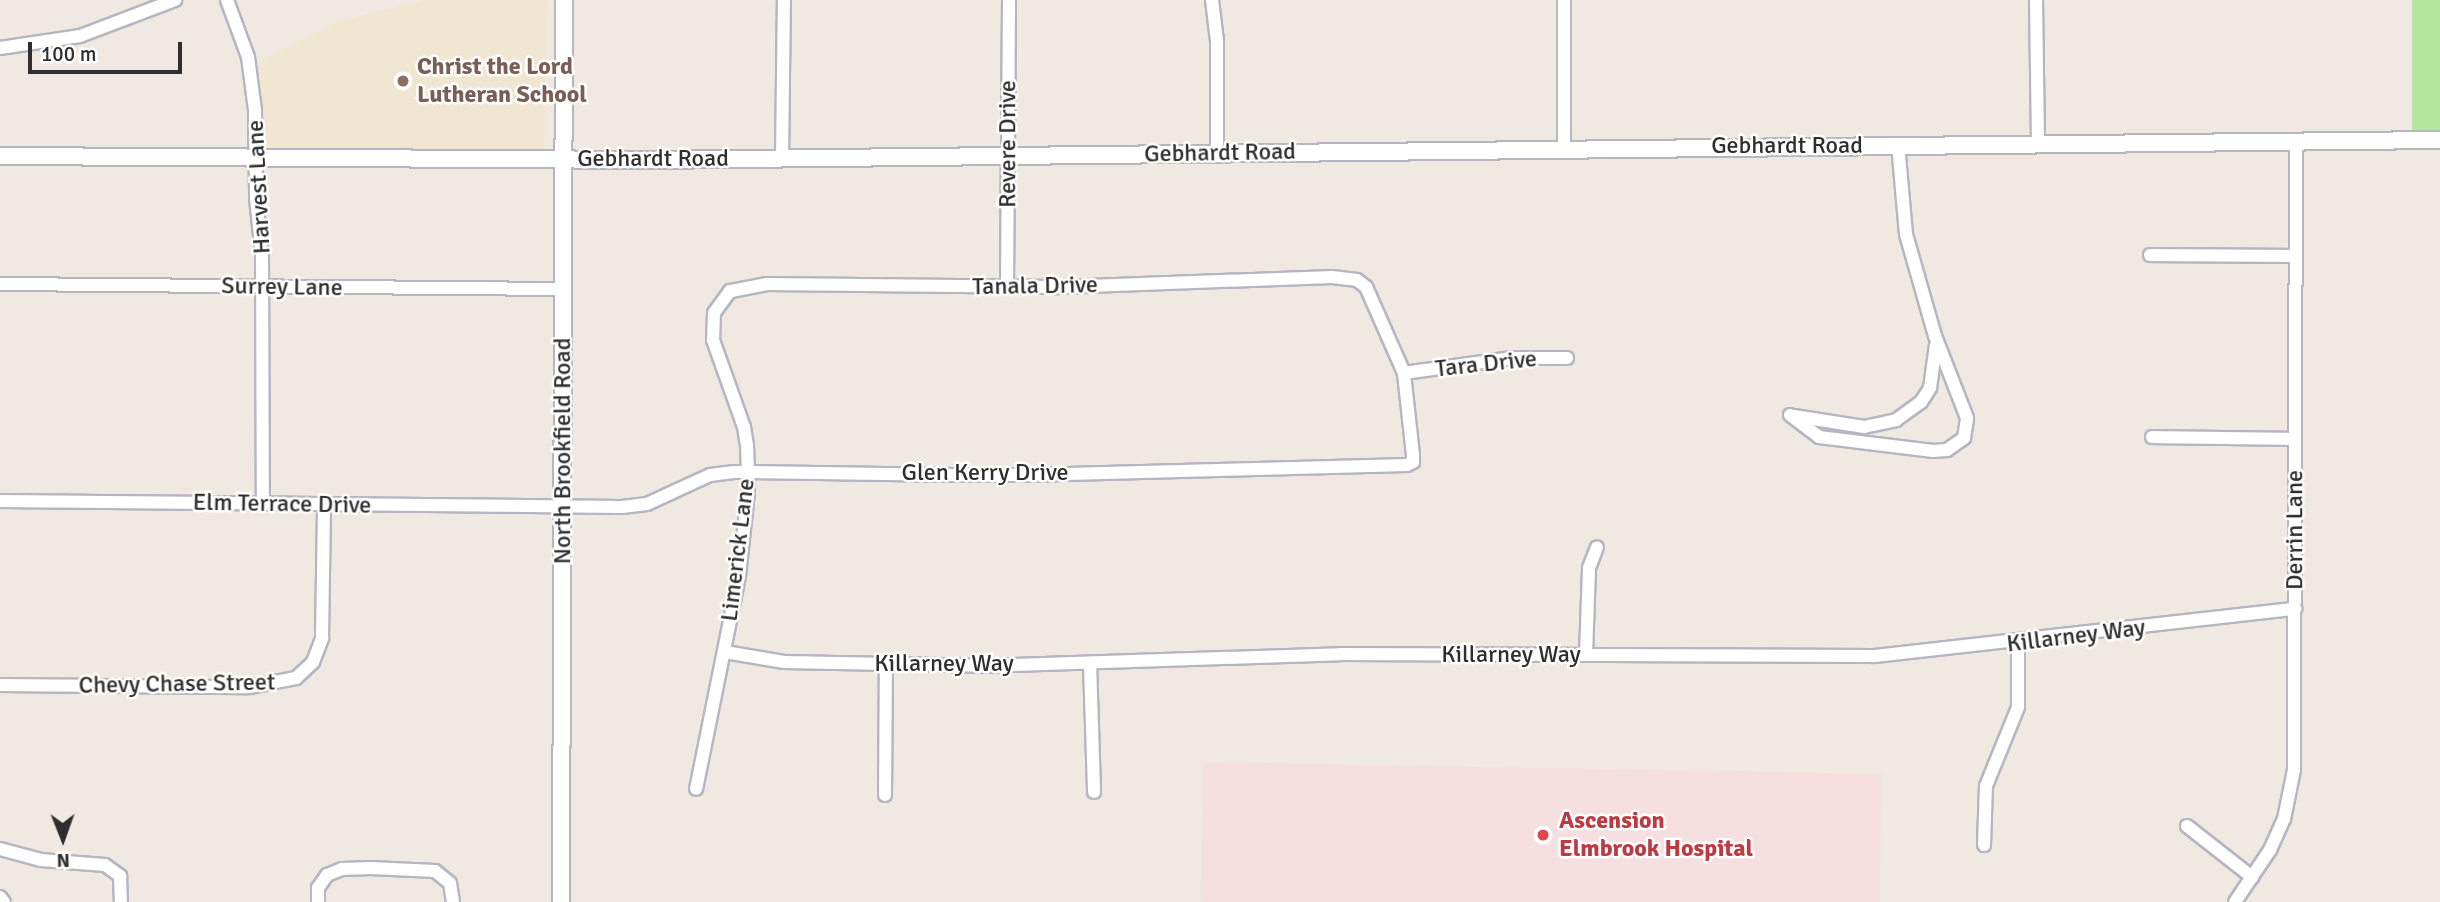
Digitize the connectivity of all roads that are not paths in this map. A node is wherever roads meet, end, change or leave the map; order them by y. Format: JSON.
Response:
{"nodes":[{"id":1,"x":175,"y":0,"type":"edge"},
{"id":2,"x":227,"y":0,"type":"edge"},
{"id":3,"x":564,"y":0,"type":"edge"},
{"id":4,"x":784,"y":0,"type":"edge"},
{"id":5,"x":1009,"y":0,"type":"edge"},
{"id":6,"x":1212,"y":0,"type":"edge"},
{"id":7,"x":1564,"y":0,"type":"edge"},
{"id":8,"x":2036,"y":0,"type":"edge"},
{"id":9,"x":0,"y":48,"type":"edge"},
{"id":10,"x":2440,"y":140,"type":"edge"},
{"id":11,"x":2297,"y":143,"type":"junction"},
{"id":12,"x":2038,"y":144,"type":"junction"},
{"id":13,"x":1898,"y":145,"type":"junction"},
{"id":14,"x":1564,"y":149,"type":"junction"},
{"id":15,"x":1217,"y":153,"type":"junction"},
{"id":16,"x":0,"y":156,"type":"edge"},
{"id":17,"x":1008,"y":156,"type":"junction"},
{"id":18,"x":782,"y":158,"type":"junction"},
{"id":19,"x":256,"y":159,"type":"junction"},
{"id":20,"x":564,"y":160,"type":"junction"},
{"id":21,"x":2150,"y":255,"type":"dead end"},
{"id":22,"x":2295,"y":256,"type":"junction"},
{"id":23,"x":0,"y":284,"type":"edge"},
{"id":24,"x":263,"y":287,"type":"junction"},
{"id":25,"x":1007,"y":287,"type":"junction"},
{"id":26,"x":564,"y":289,"type":"junction"},
{"id":27,"x":714,"y":313,"type":"joint"},
{"id":28,"x":1935,"y":337,"type":"junction"},
{"id":29,"x":1567,"y":358,"type":"dead end"},
{"id":30,"x":1404,"y":373,"type":"junction"},
{"id":31,"x":2152,"y":437,"type":"dead end"},
{"id":32,"x":2295,"y":439,"type":"junction"},
{"id":33,"x":748,"y":472,"type":"junction"},
{"id":34,"x":0,"y":501,"type":"edge"},
{"id":35,"x":263,"y":503,"type":"junction"},
{"id":36,"x":324,"y":505,"type":"junction"},
{"id":37,"x":563,"y":505,"type":"junction"},
{"id":38,"x":1597,"y":547,"type":"dead end"},
{"id":39,"x":2295,"y":608,"type":"junction"},
{"id":40,"x":2018,"y":643,"type":"junction"},
{"id":41,"x":725,"y":652,"type":"junction"},
{"id":42,"x":1586,"y":655,"type":"junction"},
{"id":43,"x":1090,"y":663,"type":"junction"},
{"id":44,"x":886,"y":664,"type":"junction"},
{"id":45,"x":0,"y":685,"type":"edge"},
{"id":46,"x":696,"y":789,"type":"dead end"},
{"id":47,"x":1094,"y":792,"type":"dead end"},
{"id":48,"x":885,"y":795,"type":"dead end"},
{"id":49,"x":2187,"y":826,"type":"dead end"},
{"id":50,"x":1984,"y":845,"type":"dead end"},
{"id":51,"x":0,"y":849,"type":"edge"},
{"id":52,"x":2252,"y":877,"type":"junction"},
{"id":53,"x":0,"y":897,"type":"edge"},
{"id":54,"x":4,"y":902,"type":"edge"},
{"id":55,"x":121,"y":902,"type":"edge"},
{"id":56,"x":318,"y":902,"type":"edge"},
{"id":57,"x":453,"y":902,"type":"edge"},
{"id":58,"x":561,"y":902,"type":"edge"},
{"id":59,"x":2235,"y":902,"type":"edge"}],
"edges":[{"from":1,"to":9,"type":"street"},
{"from":2,"to":19,"type":"street","name":"Harvest Lane"},
{"from":3,"to":20,"type":"street","name":"North Brookfield Road"},
{"from":4,"to":18,"type":"street"},
{"from":5,"to":17,"type":"street","name":"Revere Drive"},
{"from":6,"to":15,"type":"street"},
{"from":7,"to":14,"type":"street"},
{"from":8,"to":12,"type":"street"},
{"from":10,"to":11,"type":"street","name":"Gebhardt Road"},
{"from":11,"to":12,"type":"street","name":"Gebhardt Road"},
{"from":11,"to":22,"type":"street","name":"Derrin Lane"},
{"from":12,"to":13,"type":"street","name":"Gebhardt Road"},
{"from":13,"to":14,"type":"street","name":"Gebhardt Road"},
{"from":13,"to":28,"type":"street"},
{"from":14,"to":15,"type":"street","name":"Gebhardt Road"},
{"from":15,"to":17,"type":"street","name":"Gebhardt Road"},
{"from":16,"to":19,"type":"street","name":"Gebhardt Road"},
{"from":17,"to":18,"type":"street","name":"Gebhardt Road"},
{"from":17,"to":25,"type":"street","name":"Revere Drive"},
{"from":18,"to":20,"type":"street","name":"Gebhardt Road"},
{"from":19,"to":20,"type":"street","name":"Gebhardt Road"},
{"from":19,"to":24,"type":"street","name":"Harvest Lane"},
{"from":20,"to":26,"type":"street","name":"North Brookfield Road"},
{"from":21,"to":22,"type":"street"},
{"from":22,"to":32,"type":"street","name":"Derrin Lane"},
{"from":23,"to":24,"type":"street","name":"Surrey Lane"},
{"from":24,"to":26,"type":"street","name":"Surrey Lane"},
{"from":24,"to":35,"type":"street","name":"Harvest Lane"},
{"from":25,"to":27,"type":"street","name":"Tanala Drive"},
{"from":25,"to":30,"type":"street","name":"Tanala Drive"},
{"from":26,"to":37,"type":"street","name":"North Brookfield Road"},
{"from":27,"to":33,"type":"street","name":"Limerick Lane"},
{"from":28,"to":28,"type":"street"},
{"from":29,"to":30,"type":"street","name":"Tara Drive"},
{"from":30,"to":33,"type":"street","name":"Glen Kerry Drive"},
{"from":31,"to":32,"type":"street"},
{"from":32,"to":39,"type":"street","name":"Derrin Lane"},
{"from":33,"to":37,"type":"street","name":"Glen Kerry Drive"},
{"from":33,"to":41,"type":"street","name":"Limerick Lane"},
{"from":34,"to":35,"type":"street","name":"Elm Terrace Drive"},
{"from":35,"to":36,"type":"street","name":"Elm Terrace Drive"},
{"from":36,"to":37,"type":"street","name":"Elm Terrace Drive"},
{"from":36,"to":45,"type":"street","name":"Chevy Chase Street"},
{"from":37,"to":58,"type":"street","name":"North Brookfield Road"},
{"from":38,"to":42,"type":"street"},
{"from":39,"to":40,"type":"street","name":"Killarney Way"},
{"from":39,"to":52,"type":"street","name":"Derrin Lane"},
{"from":40,"to":42,"type":"street","name":"Killarney Way"},
{"from":40,"to":50,"type":"street"},
{"from":41,"to":44,"type":"street","name":"Killarney Way"},
{"from":41,"to":46,"type":"street","name":"Limerick Lane"},
{"from":42,"to":43,"type":"street","name":"Killarney Way"},
{"from":43,"to":44,"type":"street","name":"Killarney Way"},
{"from":43,"to":47,"type":"street"},
{"from":44,"to":48,"type":"street"},
{"from":49,"to":52,"type":"street"},
{"from":51,"to":55,"type":"street"},
{"from":52,"to":59,"type":"street","name":"Derrin Lane"},
{"from":53,"to":54,"type":"street"},
{"from":56,"to":57,"type":"street"}]}
